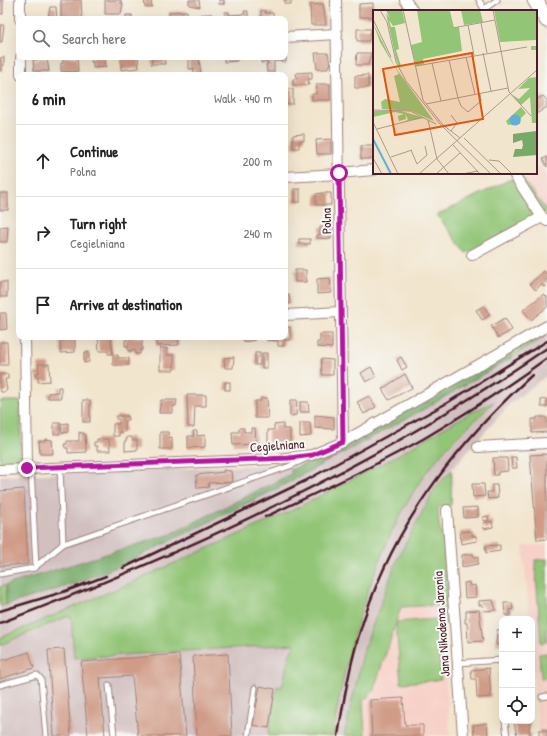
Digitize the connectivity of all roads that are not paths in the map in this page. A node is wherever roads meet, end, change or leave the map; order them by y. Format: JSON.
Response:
{"nodes":[{"id":1,"x":20,"y":0,"type":"edge"},
{"id":2,"x":336,"y":0,"type":"edge"},
{"id":3,"x":405,"y":0,"type":"edge"},
{"id":4,"x":479,"y":0,"type":"edge"},
{"id":5,"x":497,"y":0,"type":"edge"},
{"id":6,"x":535,"y":0,"type":"edge"},
{"id":7,"x":412,"y":10,"type":"edge"},
{"id":8,"x":20,"y":16,"type":"edge"},
{"id":9,"x":547,"y":20,"type":"edge"},
{"id":10,"x":337,"y":34,"type":"junction"},
{"id":11,"x":288,"y":37,"type":"edge"},
{"id":12,"x":21,"y":60,"type":"edge"},
{"id":13,"x":21,"y":72,"type":"edge"},
{"id":14,"x":373,"y":170,"type":"edge"},
{"id":15,"x":339,"y":174,"type":"junction"},
{"id":16,"x":516,"y":176,"type":"dead end"},
{"id":17,"x":288,"y":177,"type":"edge"},
{"id":18,"x":545,"y":219,"type":"edge"},
{"id":19,"x":472,"y":255,"type":"dead end"},
{"id":20,"x":340,"y":312,"type":"junction"},
{"id":21,"x":288,"y":315,"type":"edge"},
{"id":22,"x":547,"y":326,"type":"edge"},
{"id":23,"x":25,"y":340,"type":"edge"},
{"id":24,"x":343,"y":442,"type":"junction"},
{"id":25,"x":547,"y":443,"type":"edge"},
{"id":26,"x":478,"y":447,"type":"dead end"},
{"id":27,"x":312,"y":455,"type":"junction"},
{"id":28,"x":60,"y":467,"type":"junction"},
{"id":29,"x":29,"y":468,"type":"junction"},
{"id":30,"x":0,"y":470,"type":"edge"},
{"id":31,"x":447,"y":510,"type":"dead end"},
{"id":32,"x":63,"y":544,"type":"junction"},
{"id":33,"x":36,"y":567,"type":"junction"},
{"id":34,"x":0,"y":574,"type":"edge"},
{"id":35,"x":499,"y":660,"type":"edge"},
{"id":36,"x":457,"y":663,"type":"junction"},
{"id":37,"x":109,"y":684,"type":"dead end"},
{"id":38,"x":0,"y":685,"type":"edge"},
{"id":39,"x":255,"y":688,"type":"dead end"},
{"id":40,"x":505,"y":724,"type":"edge"},
{"id":41,"x":46,"y":736,"type":"edge"},
{"id":42,"x":114,"y":736,"type":"edge"},
{"id":43,"x":248,"y":736,"type":"edge"},
{"id":44,"x":462,"y":736,"type":"edge"},
{"id":45,"x":507,"y":736,"type":"edge"}],
"edges":[{"from":1,"to":8,"type":"street"},
{"from":2,"to":10,"type":"street","name":"Polna"},
{"from":3,"to":7,"type":"street"},
{"from":4,"to":5,"type":"lane"},
{"from":6,"to":9,"type":"main road"},
{"from":10,"to":11,"type":"street"},
{"from":10,"to":15,"type":"street","name":"Polna"},
{"from":12,"to":13,"type":"street"},
{"from":14,"to":15,"type":"street"},
{"from":15,"to":17,"type":"street"},
{"from":15,"to":20,"type":"street","name":"Polna"},
{"from":16,"to":18,"type":"street"},
{"from":18,"to":19,"type":"street"},
{"from":20,"to":21,"type":"street"},
{"from":20,"to":24,"type":"street","name":"Polna"},
{"from":22,"to":24,"type":"street","name":"Cegielniana"},
{"from":23,"to":29,"type":"street"},
{"from":24,"to":27,"type":"street","name":"Cegielniana"},
{"from":25,"to":26,"type":"street"},
{"from":27,"to":28,"type":"street","name":"Cegielniana"},
{"from":27,"to":32,"type":"lane"},
{"from":28,"to":29,"type":"street","name":"Cegielniana"},
{"from":28,"to":32,"type":"lane"},
{"from":29,"to":30,"type":"street","name":"Cegielniana"},
{"from":29,"to":33,"type":"lane"},
{"from":31,"to":36,"type":"street","name":"Jana Nikodema Jaronia"},
{"from":32,"to":33,"type":"lane"},
{"from":33,"to":34,"type":"lane"},
{"from":35,"to":36,"type":"lane"},
{"from":36,"to":44,"type":"street","name":"Jana Nikodema Jaronia"},
{"from":37,"to":42,"type":"lane"},
{"from":38,"to":41,"type":"lane"},
{"from":39,"to":43,"type":"lane"},
{"from":40,"to":45,"type":"lane"}]}
